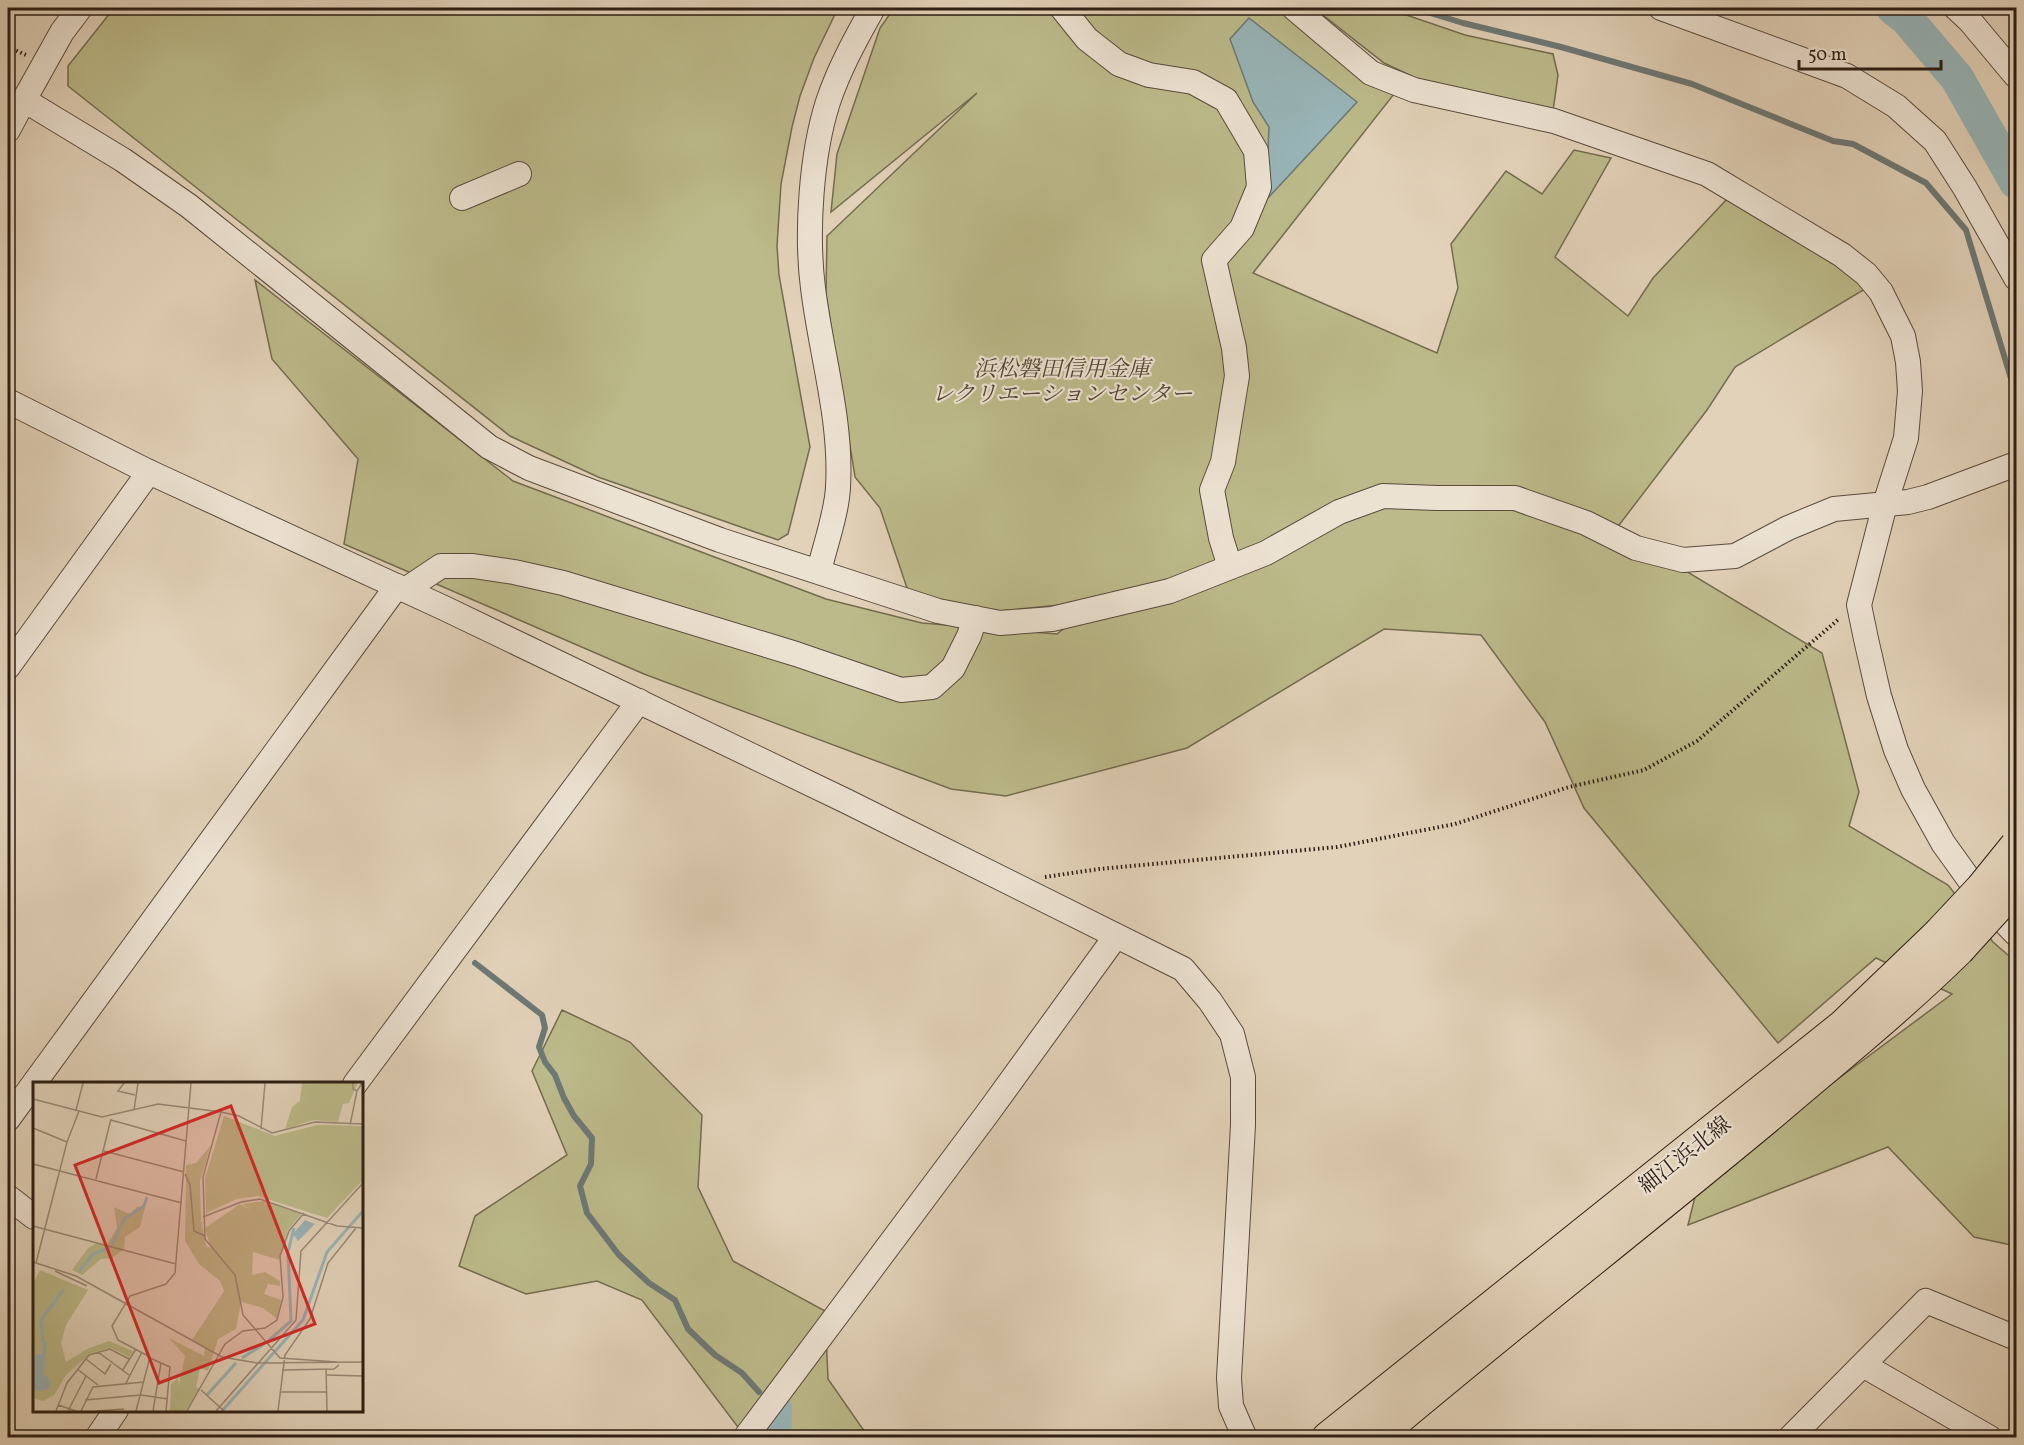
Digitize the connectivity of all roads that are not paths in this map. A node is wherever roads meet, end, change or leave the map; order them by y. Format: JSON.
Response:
{"nodes":[{"id":1,"x":80,"y":8,"type":"edge"},
{"id":2,"x":873,"y":8,"type":"edge"},
{"id":3,"x":1062,"y":8,"type":"edge"},
{"id":4,"x":1294,"y":8,"type":"edge"},
{"id":5,"x":1660,"y":8,"type":"edge"},
{"id":6,"x":1956,"y":8,"type":"edge"},
{"id":7,"x":2016,"y":76,"type":"edge"},
{"id":8,"x":24,"y":100,"type":"junction"},
{"id":9,"x":8,"y":130,"type":"edge"},
{"id":10,"x":519,"y":174,"type":"dead end"},
{"id":11,"x":462,"y":198,"type":"dead end"},
{"id":12,"x":2016,"y":278,"type":"edge"},
{"id":13,"x":8,"y":401,"type":"edge"},
{"id":14,"x":2016,"y":464,"type":"edge"},
{"id":15,"x":149,"y":472,"type":"junction"},
{"id":16,"x":1885,"y":504,"type":"junction"},
{"id":17,"x":1230,"y":567,"type":"junction"},
{"id":18,"x":819,"y":572,"type":"junction"},
{"id":19,"x":401,"y":588,"type":"junction"},
{"id":20,"x":975,"y":618,"type":"junction"},
{"id":21,"x":8,"y":667,"type":"edge"},
{"id":22,"x":639,"y":701,"type":"junction"},
{"id":23,"x":2016,"y":846,"type":"edge"},
{"id":24,"x":2016,"y":886,"type":"edge"},
{"id":25,"x":2016,"y":934,"type":"edge"},
{"id":26,"x":1116,"y":936,"type":"junction"},
{"id":27,"x":1948,"y":943,"type":"junction"},
{"id":28,"x":35,"y":1082,"type":"edge"},
{"id":29,"x":356,"y":1082,"type":"edge"},
{"id":30,"x":33,"y":1085,"type":"edge"},
{"id":31,"x":8,"y":1119,"type":"edge"},
{"id":32,"x":8,"y":1197,"type":"edge"},
{"id":33,"x":33,"y":1216,"type":"edge"},
{"id":34,"x":2016,"y":1338,"type":"edge"},
{"id":35,"x":1863,"y":1365,"type":"junction"},
{"id":36,"x":115,"y":1412,"type":"edge"},
{"id":37,"x":97,"y":1437,"type":"edge"},
{"id":38,"x":745,"y":1437,"type":"edge"},
{"id":39,"x":1245,"y":1437,"type":"edge"},
{"id":40,"x":1328,"y":1437,"type":"edge"},
{"id":41,"x":1375,"y":1437,"type":"edge"},
{"id":42,"x":1783,"y":1437,"type":"edge"},
{"id":43,"x":1989,"y":1437,"type":"edge"}],
"edges":[{"from":1,"to":8,"type":"street"},
{"from":2,"to":18,"type":"street"},
{"from":3,"to":17,"type":"street"},
{"from":4,"to":16,"type":"street"},
{"from":5,"to":12,"type":"street"},
{"from":6,"to":7,"type":"street"},
{"from":8,"to":9,"type":"street"},
{"from":8,"to":18,"type":"street"},
{"from":10,"to":11,"type":"street"},
{"from":13,"to":15,"type":"street"},
{"from":14,"to":16,"type":"street"},
{"from":15,"to":19,"type":"street"},
{"from":15,"to":21,"type":"street"},
{"from":16,"to":17,"type":"street"},
{"from":16,"to":25,"type":"street"},
{"from":17,"to":20,"type":"street"},
{"from":18,"to":20,"type":"street"},
{"from":19,"to":20,"type":"street"},
{"from":19,"to":22,"type":"street"},
{"from":19,"to":28,"type":"street"},
{"from":22,"to":26,"type":"street"},
{"from":22,"to":29,"type":"street"},
{"from":23,"to":27,"type":"main road","name":"細江浜北線","bridge":true},
{"from":24,"to":27,"type":"main road","name":"細江浜北線","bridge":true},
{"from":26,"to":38,"type":"street"},
{"from":26,"to":39,"type":"street"},
{"from":27,"to":40,"type":"main road","name":"細江浜北線"},
{"from":27,"to":41,"type":"main road","name":"細江浜北線"},
{"from":30,"to":31,"type":"street"},
{"from":32,"to":33,"type":"street"},
{"from":34,"to":35,"type":"street"},
{"from":35,"to":42,"type":"street"},
{"from":35,"to":43,"type":"street"},
{"from":36,"to":37,"type":"street"}]}
